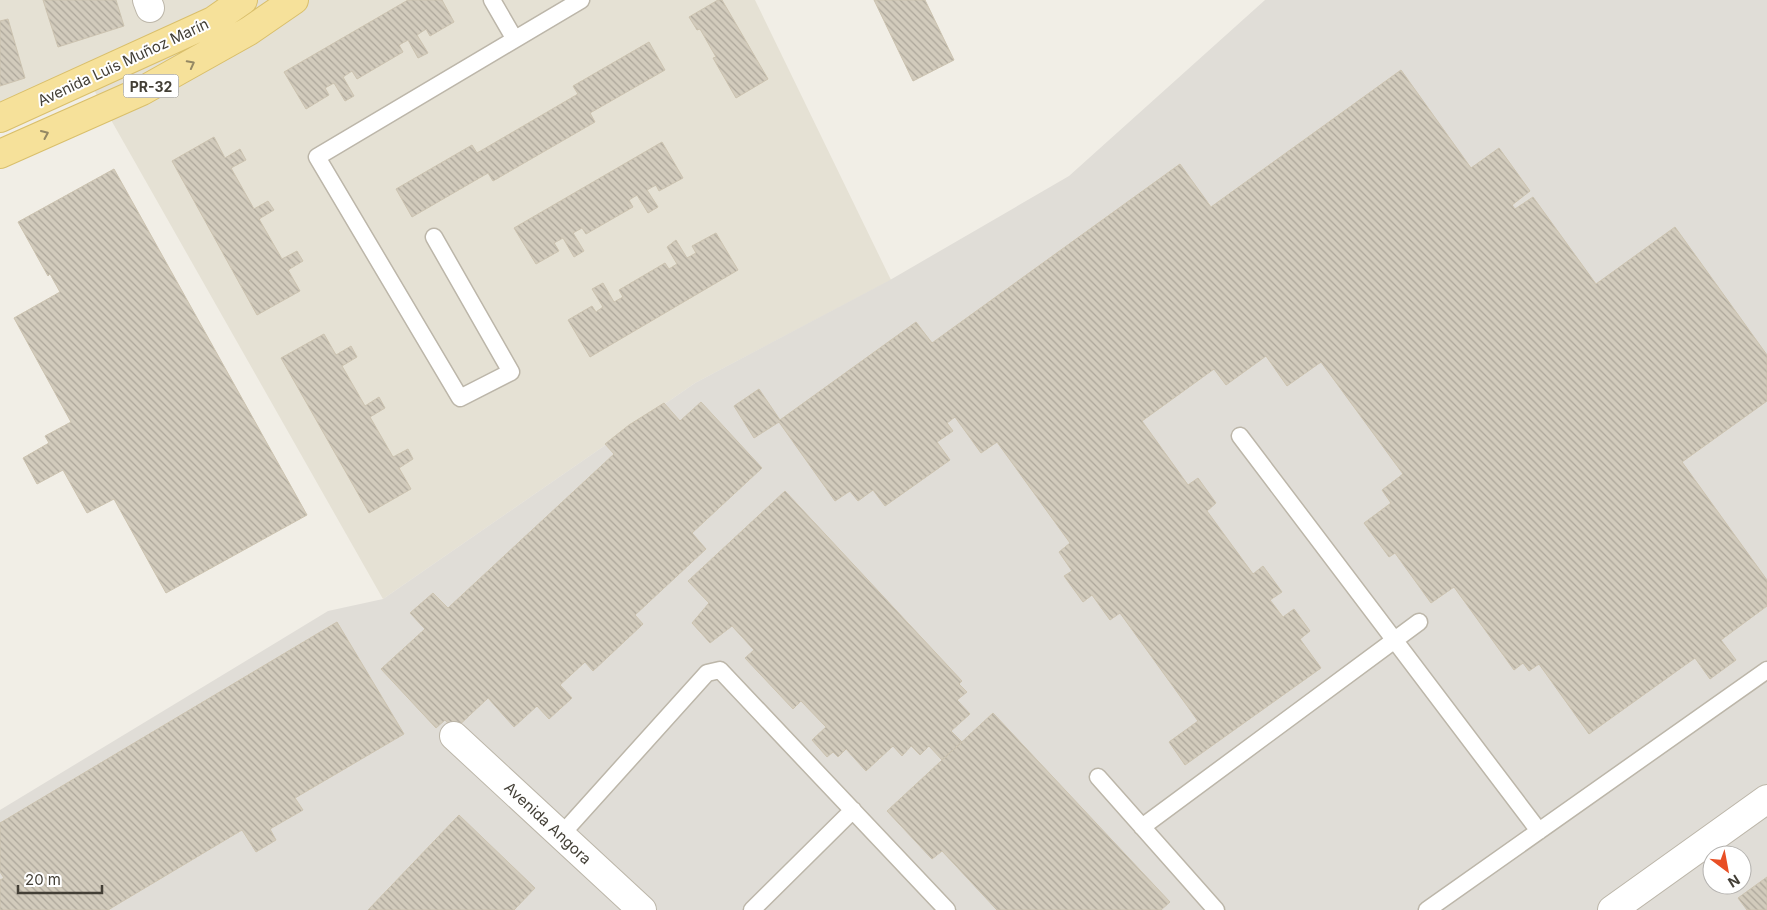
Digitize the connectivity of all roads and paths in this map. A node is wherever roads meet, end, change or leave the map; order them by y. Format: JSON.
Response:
{"nodes":[{"id":1,"x":242,"y":0,"type":"edge"},
{"id":2,"x":294,"y":0,"type":"edge"},
{"id":3,"x":492,"y":0,"type":"edge"},
{"id":4,"x":581,"y":0,"type":"edge"},
{"id":5,"x":514,"y":38,"type":"junction"},
{"id":6,"x":0,"y":118,"type":"edge"},
{"id":7,"x":0,"y":154,"type":"edge"},
{"id":8,"x":434,"y":237,"type":"dead end"},
{"id":9,"x":1240,"y":436,"type":"dead end"},
{"id":10,"x":1419,"y":622,"type":"dead end"},
{"id":11,"x":1394,"y":640,"type":"junction"},
{"id":12,"x":1767,"y":670,"type":"edge"},
{"id":13,"x":454,"y":736,"type":"dead end"},
{"id":14,"x":1098,"y":777,"type":"dead end"},
{"id":15,"x":1767,"y":799,"type":"edge"},
{"id":16,"x":853,"y":810,"type":"junction"},
{"id":17,"x":1142,"y":827,"type":"junction"},
{"id":18,"x":1539,"y":831,"type":"junction"},
{"id":19,"x":561,"y":835,"type":"junction"},
{"id":20,"x":642,"y":910,"type":"edge"},
{"id":21,"x":752,"y":910,"type":"edge"},
{"id":22,"x":948,"y":910,"type":"edge"},
{"id":23,"x":1216,"y":910,"type":"edge"},
{"id":24,"x":1427,"y":910,"type":"edge"},
{"id":25,"x":1612,"y":910,"type":"edge"}],
"edges":[{"from":1,"to":6,"type":"main road","name":"Avenida Luis Muñoz Marín","number":"PR-32"},
{"from":7,"to":2,"type":"main road","name":"Avenida Luis Muñoz Marín","number":"PR-32","one_way":true},
{"from":3,"to":5,"type":"lane"},
{"from":4,"to":5,"type":"lane"},
{"from":5,"to":8,"type":"lane"},
{"from":9,"to":11,"type":"lane"},
{"from":10,"to":11,"type":"lane"},
{"from":11,"to":17,"type":"lane"},
{"from":11,"to":18,"type":"lane"},
{"from":12,"to":18,"type":"lane"},
{"from":13,"to":19,"type":"street","name":"Avenida Angora"},
{"from":14,"to":17,"type":"lane"},
{"from":15,"to":25,"type":"street"},
{"from":16,"to":19,"type":"lane"},
{"from":16,"to":21,"type":"lane"},
{"from":16,"to":22,"type":"lane"},
{"from":17,"to":23,"type":"lane"},
{"from":18,"to":24,"type":"lane"},
{"from":19,"to":20,"type":"street","name":"Avenida Angora"}]}
